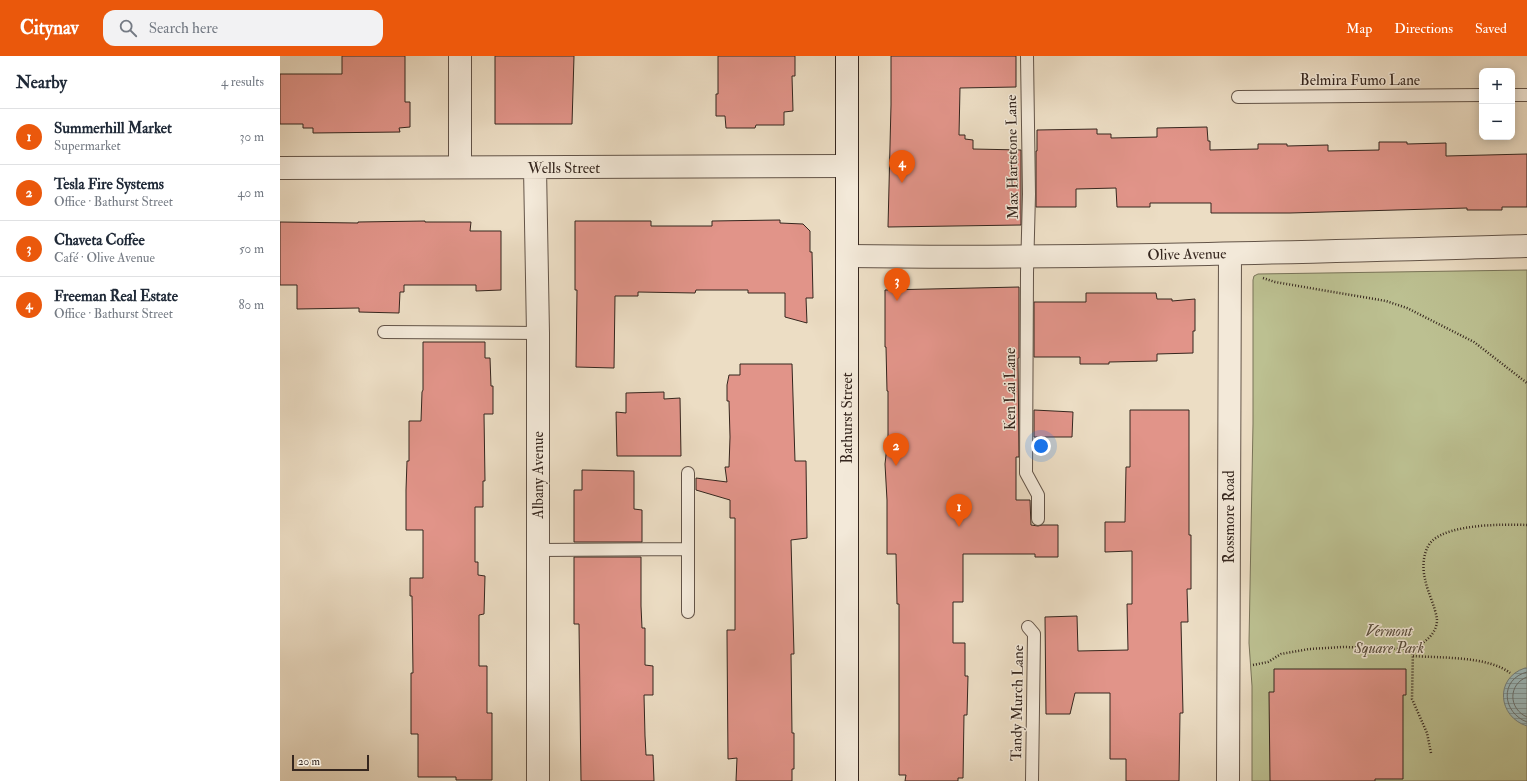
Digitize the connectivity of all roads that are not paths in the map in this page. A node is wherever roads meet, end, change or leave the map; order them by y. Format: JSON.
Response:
{"nodes":[{"id":1,"x":460,"y":56,"type":"edge"},
{"id":2,"x":847,"y":56,"type":"edge"},
{"id":3,"x":1027,"y":56,"type":"edge"},
{"id":4,"x":1479,"y":95,"type":"edge"},
{"id":5,"x":1515,"y":95,"type":"edge"},
{"id":6,"x":1527,"y":95,"type":"edge"},
{"id":7,"x":1238,"y":97,"type":"dead end"},
{"id":8,"x":847,"y":166,"type":"junction"},
{"id":9,"x":460,"y":167,"type":"junction"},
{"id":10,"x":280,"y":168,"type":"edge"},
{"id":11,"x":536,"y":168,"type":"junction"},
{"id":12,"x":1527,"y":246,"type":"edge"},
{"id":13,"x":1230,"y":254,"type":"junction"},
{"id":14,"x":847,"y":256,"type":"junction"},
{"id":15,"x":1028,"y":257,"type":"junction"},
{"id":16,"x":384,"y":332,"type":"dead end"},
{"id":17,"x":538,"y":333,"type":"junction"},
{"id":18,"x":688,"y":473,"type":"dead end"},
{"id":19,"x":1038,"y":519,"type":"dead end"},
{"id":20,"x":688,"y":549,"type":"junction"},
{"id":21,"x":539,"y":550,"type":"junction"},
{"id":22,"x":688,"y":612,"type":"dead end"},
{"id":23,"x":1028,"y":626,"type":"dead end"},
{"id":24,"x":538,"y":781,"type":"edge"},
{"id":25,"x":847,"y":781,"type":"edge"},
{"id":26,"x":1032,"y":781,"type":"edge"},
{"id":27,"x":1228,"y":781,"type":"edge"}],
"edges":[{"from":1,"to":9,"type":"street"},
{"from":2,"to":8,"type":"street","name":"Bathurst Street"},
{"from":3,"to":15,"type":"lane","name":"Max Hartstone Lane"},
{"from":4,"to":7,"type":"lane","name":"Belmira Fumo Lane"},
{"from":5,"to":6,"type":"lane"},
{"from":8,"to":11,"type":"street","name":"Wells Street"},
{"from":8,"to":14,"type":"street","name":"Bathurst Street"},
{"from":9,"to":10,"type":"street","name":"Wells Street"},
{"from":9,"to":11,"type":"street","name":"Wells Street"},
{"from":11,"to":17,"type":"street","name":"Albany Avenue"},
{"from":12,"to":13,"type":"street","name":"Olive Avenue"},
{"from":13,"to":15,"type":"street","name":"Olive Avenue"},
{"from":13,"to":27,"type":"street","name":"Rossmore Road"},
{"from":14,"to":15,"type":"street","name":"Olive Avenue"},
{"from":14,"to":25,"type":"street","name":"Bathurst Street"},
{"from":15,"to":19,"type":"lane","name":"Ken Lai Lane"},
{"from":16,"to":17,"type":"lane"},
{"from":17,"to":21,"type":"street","name":"Albany Avenue"},
{"from":18,"to":20,"type":"lane"},
{"from":20,"to":21,"type":"lane"},
{"from":20,"to":22,"type":"lane"},
{"from":21,"to":24,"type":"street","name":"Albany Avenue"},
{"from":23,"to":26,"type":"lane","name":"Tandy Murch Lane"}]}
